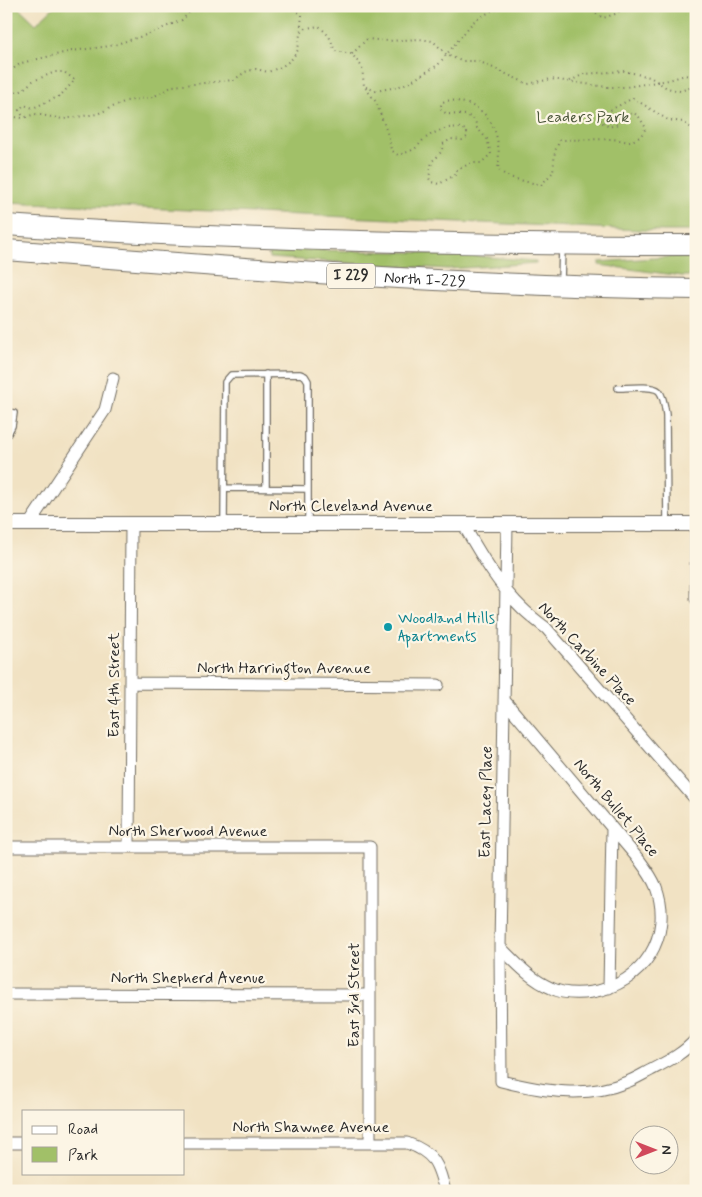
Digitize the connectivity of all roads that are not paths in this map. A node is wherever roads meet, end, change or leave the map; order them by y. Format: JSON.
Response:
{"nodes":[{"id":1,"x":6,"y":225,"type":"edge"},
{"id":2,"x":562,"y":244,"type":"junction"},
{"id":3,"x":696,"y":245,"type":"edge"},
{"id":4,"x":6,"y":250,"type":"edge"},
{"id":5,"x":560,"y":286,"type":"junction"},
{"id":6,"x":696,"y":289,"type":"edge"},
{"id":7,"x":266,"y":374,"type":"junction"},
{"id":8,"x":113,"y":378,"type":"dead end"},
{"id":9,"x":618,"y":388,"type":"dead end"},
{"id":10,"x":6,"y":412,"type":"edge"},
{"id":11,"x":6,"y":436,"type":"edge"},
{"id":12,"x":225,"y":488,"type":"junction"},
{"id":13,"x":266,"y":488,"type":"junction"},
{"id":14,"x":308,"y":488,"type":"junction"},
{"id":15,"x":131,"y":523,"type":"junction"},
{"id":16,"x":224,"y":523,"type":"junction"},
{"id":17,"x":308,"y":523,"type":"junction"},
{"id":18,"x":6,"y":524,"type":"edge"},
{"id":19,"x":29,"y":524,"type":"junction"},
{"id":20,"x":463,"y":524,"type":"junction"},
{"id":21,"x":507,"y":524,"type":"junction"},
{"id":22,"x":667,"y":524,"type":"junction"},
{"id":23,"x":696,"y":524,"type":"edge"},
{"id":24,"x":506,"y":590,"type":"junction"},
{"id":25,"x":696,"y":600,"type":"edge"},
{"id":26,"x":130,"y":684,"type":"junction"},
{"id":27,"x":438,"y":685,"type":"dead end"},
{"id":28,"x":504,"y":700,"type":"junction"},
{"id":29,"x":696,"y":800,"type":"edge"},
{"id":30,"x":612,"y":829,"type":"junction"},
{"id":31,"x":6,"y":847,"type":"edge"},
{"id":32,"x":129,"y":847,"type":"junction"},
{"id":33,"x":370,"y":847,"type":"joint"},
{"id":34,"x":500,"y":947,"type":"junction"},
{"id":35,"x":609,"y":988,"type":"junction"},
{"id":36,"x":6,"y":994,"type":"edge"},
{"id":37,"x":370,"y":995,"type":"junction"},
{"id":38,"x":696,"y":1040,"type":"edge"},
{"id":39,"x":6,"y":1143,"type":"edge"},
{"id":40,"x":22,"y":1143,"type":"edge"},
{"id":41,"x":185,"y":1143,"type":"edge"},
{"id":42,"x":370,"y":1143,"type":"junction"},
{"id":43,"x":445,"y":1191,"type":"edge"}],
"edges":[{"from":1,"to":2,"type":"highway","number":"I 229"},
{"from":2,"to":3,"type":"highway","number":"I 229"},
{"from":2,"to":5,"type":"lane"},
{"from":4,"to":5,"type":"highway","name":"North I-229","number":"I 229"},
{"from":5,"to":6,"type":"highway","name":"North I-229","number":"I 229"},
{"from":7,"to":12,"type":"lane"},
{"from":7,"to":13,"type":"lane"},
{"from":7,"to":14,"type":"lane"},
{"from":8,"to":19,"type":"street"},
{"from":9,"to":22,"type":"lane"},
{"from":10,"to":11,"type":"lane"},
{"from":12,"to":13,"type":"lane"},
{"from":12,"to":16,"type":"lane"},
{"from":13,"to":14,"type":"lane"},
{"from":14,"to":17,"type":"lane"},
{"from":15,"to":16,"type":"street","name":"North Cleveland Avenue"},
{"from":15,"to":19,"type":"street","name":"North Cleveland Avenue"},
{"from":15,"to":26,"type":"street","name":"East 4th Street"},
{"from":16,"to":17,"type":"street","name":"North Cleveland Avenue"},
{"from":17,"to":20,"type":"street","name":"North Cleveland Avenue"},
{"from":18,"to":19,"type":"street","name":"North Cleveland Avenue"},
{"from":20,"to":21,"type":"street","name":"North Cleveland Avenue"},
{"from":20,"to":24,"type":"street","name":"North Carbine Place"},
{"from":21,"to":22,"type":"street","name":"North Cleveland Avenue"},
{"from":21,"to":24,"type":"street","name":"East Lacey Place"},
{"from":22,"to":23,"type":"street","name":"North Cleveland Avenue"},
{"from":23,"to":25,"type":"street"},
{"from":24,"to":28,"type":"street","name":"East Lacey Place"},
{"from":24,"to":29,"type":"street","name":"North Carbine Place"},
{"from":26,"to":27,"type":"street","name":"North Harrington Avenue"},
{"from":26,"to":32,"type":"street","name":"East 4th Street"},
{"from":28,"to":30,"type":"street","name":"North Bullet Place"},
{"from":28,"to":34,"type":"street","name":"East Lacey Place"},
{"from":30,"to":35,"type":"street"},
{"from":30,"to":35,"type":"street","name":"North Bullet Place"},
{"from":31,"to":32,"type":"street","name":"North Sherwood Avenue"},
{"from":32,"to":33,"type":"street","name":"North Sherwood Avenue"},
{"from":33,"to":37,"type":"street","name":"East 3rd Street"},
{"from":34,"to":35,"type":"street","name":"North Bullet Place"},
{"from":34,"to":38,"type":"street","name":"East Lacey Place"},
{"from":36,"to":37,"type":"street","name":"North Shepherd Avenue"},
{"from":37,"to":42,"type":"street","name":"East 3rd Street"},
{"from":39,"to":40,"type":"street"},
{"from":41,"to":42,"type":"street","name":"North Shawnee Avenue"},
{"from":42,"to":43,"type":"street","name":"North Shawnee Avenue"}]}
